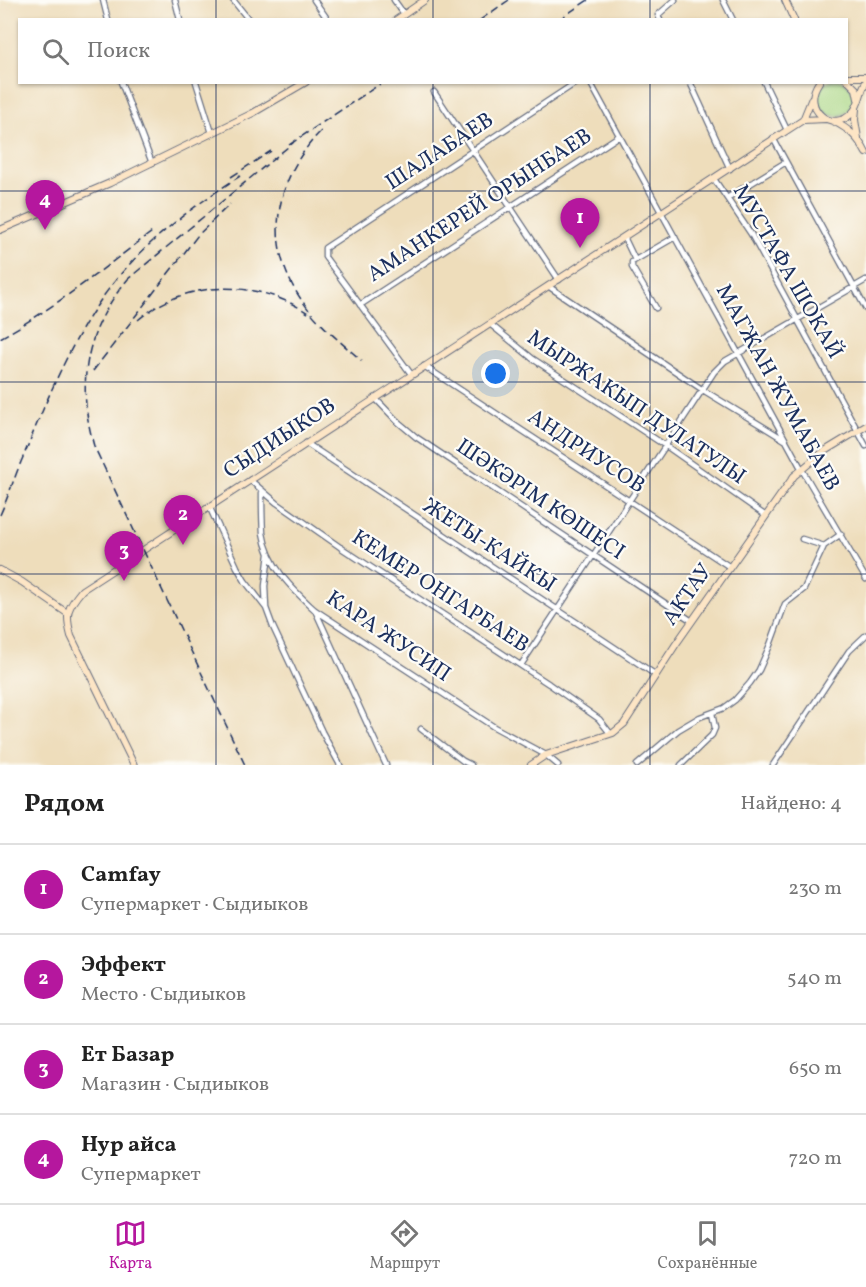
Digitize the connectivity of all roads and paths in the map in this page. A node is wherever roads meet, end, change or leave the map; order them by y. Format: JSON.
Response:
{"nodes":[{"id":1,"x":103,"y":0,"type":"edge"},
{"id":2,"x":175,"y":0,"type":"edge"},
{"id":3,"x":233,"y":0,"type":"edge"},
{"id":4,"x":314,"y":0,"type":"edge"},
{"id":5,"x":394,"y":0,"type":"edge"},
{"id":6,"x":425,"y":0,"type":"edge"},
{"id":7,"x":675,"y":0,"type":"edge"},
{"id":8,"x":723,"y":0,"type":"edge"},
{"id":9,"x":785,"y":0,"type":"edge"},
{"id":10,"x":404,"y":14,"type":"junction"},
{"id":11,"x":659,"y":17,"type":"edge"},
{"id":12,"x":108,"y":18,"type":"edge"},
{"id":13,"x":180,"y":18,"type":"edge"},
{"id":14,"x":247,"y":18,"type":"edge"},
{"id":15,"x":327,"y":18,"type":"edge"},
{"id":16,"x":399,"y":18,"type":"edge"},
{"id":17,"x":732,"y":18,"type":"edge"},
{"id":18,"x":793,"y":18,"type":"edge"},
{"id":19,"x":848,"y":78,"type":"edge"},
{"id":20,"x":866,"y":79,"type":"edge"},
{"id":21,"x":848,"y":80,"type":"edge"},
{"id":22,"x":122,"y":84,"type":"edge"},
{"id":23,"x":197,"y":84,"type":"edge"},
{"id":24,"x":302,"y":84,"type":"edge"},
{"id":25,"x":574,"y":84,"type":"edge"},
{"id":26,"x":591,"y":84,"type":"edge"},
{"id":27,"x":691,"y":84,"type":"edge"},
{"id":28,"x":765,"y":84,"type":"edge"},
{"id":29,"x":816,"y":84,"type":"edge"},
{"id":30,"x":434,"y":92,"type":"dead end"},
{"id":31,"x":813,"y":95,"type":"junction"},
{"id":32,"x":857,"y":105,"type":"junction"},
{"id":33,"x":803,"y":120,"type":"junction"},
{"id":34,"x":830,"y":120,"type":"junction"},
{"id":35,"x":787,"y":130,"type":"junction"},
{"id":36,"x":212,"y":133,"type":"junction"},
{"id":37,"x":619,"y":136,"type":"junction"},
{"id":38,"x":773,"y":138,"type":"junction"},
{"id":39,"x":858,"y":139,"type":"junction"},
{"id":40,"x":472,"y":151,"type":"junction"},
{"id":41,"x":866,"y":153,"type":"edge"},
{"id":42,"x":786,"y":162,"type":"junction"},
{"id":43,"x":152,"y":163,"type":"junction"},
{"id":44,"x":730,"y":169,"type":"junction"},
{"id":45,"x":714,"y":179,"type":"junction"},
{"id":46,"x":727,"y":198,"type":"junction"},
{"id":47,"x":509,"y":207,"type":"junction"},
{"id":48,"x":661,"y":212,"type":"junction"},
{"id":49,"x":0,"y":230,"type":"edge"},
{"id":50,"x":624,"y":237,"type":"junction"},
{"id":51,"x":675,"y":237,"type":"junction"},
{"id":52,"x":635,"y":260,"type":"junction"},
{"id":53,"x":559,"y":279,"type":"junction"},
{"id":54,"x":866,"y":280,"type":"edge"},
{"id":55,"x":548,"y":286,"type":"junction"},
{"id":56,"x":854,"y":287,"type":"junction"},
{"id":57,"x":360,"y":304,"type":"junction"},
{"id":58,"x":656,"y":308,"type":"dead end"},
{"id":59,"x":866,"y":309,"type":"edge"},
{"id":60,"x":796,"y":319,"type":"junction"},
{"id":61,"x":490,"y":324,"type":"junction"},
{"id":62,"x":738,"y":353,"type":"junction"},
{"id":63,"x":424,"y":366,"type":"junction"},
{"id":64,"x":411,"y":374,"type":"junction"},
{"id":65,"x":703,"y":390,"type":"junction"},
{"id":66,"x":375,"y":398,"type":"junction"},
{"id":67,"x":866,"y":426,"type":"edge"},
{"id":68,"x":857,"y":431,"type":"junction"},
{"id":69,"x":787,"y":442,"type":"junction"},
{"id":70,"x":306,"y":443,"type":"junction"},
{"id":71,"x":666,"y":446,"type":"junction"},
{"id":72,"x":866,"y":446,"type":"edge"},
{"id":73,"x":801,"y":468,"type":"junction"},
{"id":74,"x":250,"y":480,"type":"junction"},
{"id":75,"x":262,"y":490,"type":"junction"},
{"id":76,"x":630,"y":500,"type":"junction"},
{"id":77,"x":209,"y":506,"type":"junction"},
{"id":78,"x":766,"y":516,"type":"junction"},
{"id":79,"x":841,"y":534,"type":"junction"},
{"id":80,"x":802,"y":539,"type":"dead end"},
{"id":81,"x":824,"y":546,"type":"junction"},
{"id":82,"x":269,"y":553,"type":"junction"},
{"id":83,"x":593,"y":555,"type":"junction"},
{"id":84,"x":730,"y":567,"type":"junction"},
{"id":85,"x":0,"y":570,"type":"edge"},
{"id":86,"x":866,"y":579,"type":"edge"},
{"id":87,"x":266,"y":608,"type":"junction"},
{"id":88,"x":315,"y":610,"type":"junction"},
{"id":89,"x":557,"y":610,"type":"junction"},
{"id":90,"x":67,"y":613,"type":"junction"},
{"id":91,"x":692,"y":621,"type":"junction"},
{"id":92,"x":866,"y":635,"type":"edge"},
{"id":93,"x":521,"y":665,"type":"junction"},
{"id":94,"x":656,"y":675,"type":"junction"},
{"id":95,"x":712,"y":713,"type":"junction"},
{"id":96,"x":421,"y":729,"type":"dead end"},
{"id":97,"x":610,"y":733,"type":"junction"},
{"id":98,"x":546,"y":755,"type":"junction"},
{"id":99,"x":463,"y":761,"type":"junction"},
{"id":100,"x":134,"y":765,"type":"edge"},
{"id":101,"x":340,"y":765,"type":"edge"},
{"id":102,"x":386,"y":765,"type":"edge"},
{"id":103,"x":457,"y":765,"type":"edge"},
{"id":104,"x":471,"y":765,"type":"edge"},
{"id":105,"x":531,"y":765,"type":"edge"},
{"id":106,"x":558,"y":765,"type":"edge"},
{"id":107,"x":637,"y":765,"type":"edge"},
{"id":108,"x":681,"y":765,"type":"edge"},
{"id":109,"x":773,"y":765,"type":"edge"}],
"edges":[{"from":1,"to":12,"type":"street"},
{"from":2,"to":13,"type":"street"},
{"from":3,"to":14,"type":"street"},
{"from":4,"to":15,"type":"street"},
{"from":5,"to":10,"type":"street"},
{"from":6,"to":10,"type":"street"},
{"from":7,"to":11,"type":"street"},
{"from":8,"to":17,"type":"street"},
{"from":9,"to":18,"type":"street"},
{"from":10,"to":16,"type":"street"},
{"from":19,"to":20,"type":"street"},
{"from":20,"to":32,"type":"street"},
{"from":21,"to":32,"type":"street"},
{"from":22,"to":43,"type":"street"},
{"from":23,"to":36,"type":"street"},
{"from":24,"to":36,"type":"street"},
{"from":25,"to":40,"type":"street","name":"ШАЛАБАЕВ"},
{"from":26,"to":37,"type":"street","name":"МАГЖАН ЖУМАБАЕВ"},
{"from":27,"to":44,"type":"street"},
{"from":28,"to":35,"type":"street"},
{"from":29,"to":31,"type":"street"},
{"from":30,"to":40,"type":"street"},
{"from":31,"to":33,"type":"street"},
{"from":31,"to":34,"type":"street"},
{"from":32,"to":34,"type":"street"},
{"from":32,"to":39,"type":"street"},
{"from":33,"to":34,"type":"street"},
{"from":33,"to":35,"type":"street","name":"СЫДИЫКОВ"},
{"from":34,"to":39,"type":"street"},
{"from":35,"to":38,"type":"street","name":"СЫДИЫКОВ"},
{"from":36,"to":43,"type":"street"},
{"from":37,"to":47,"type":"street","name":"АМАНКЕРЕЙ ОРЫНБАЕВ"},
{"from":37,"to":48,"type":"street","name":"МАГЖАН ЖУМАБАЕВ"},
{"from":38,"to":42,"type":"street"},
{"from":38,"to":44,"type":"street","name":"СЫДИЫКОВ"},
{"from":39,"to":41,"type":"street"},
{"from":40,"to":47,"type":"street"},
{"from":40,"to":57,"type":"street","name":"ШАЛАБАЕВ"},
{"from":42,"to":46,"type":"street"},
{"from":42,"to":56,"type":"street"},
{"from":43,"to":49,"type":"street"},
{"from":44,"to":45,"type":"street","name":"СЫДИЫКОВ"},
{"from":45,"to":46,"type":"street","name":"МУСТАФА ШОКАЙ"},
{"from":45,"to":48,"type":"street","name":"СЫДИЫКОВ"},
{"from":46,"to":60,"type":"street","name":"МУСТАФА ШОКАЙ"},
{"from":47,"to":53,"type":"street"},
{"from":47,"to":57,"type":"street","name":"АМАНКЕРЕЙ ОРЫНБАЕВ"},
{"from":48,"to":50,"type":"street","name":"СЫДИЫКОВ"},
{"from":48,"to":51,"type":"street","name":"МАГЖАН ЖУМАБАЕВ"},
{"from":50,"to":52,"type":"street"},
{"from":50,"to":53,"type":"street","name":"СЫДИЫКОВ"},
{"from":51,"to":52,"type":"street"},
{"from":51,"to":62,"type":"street","name":"МАГЖАН ЖУМАБАЕВ"},
{"from":52,"to":58,"type":"street"},
{"from":53,"to":55,"type":"street","name":"СЫДИЫКОВ"},
{"from":54,"to":56,"type":"street"},
{"from":55,"to":61,"type":"street","name":"СЫДИЫКОВ"},
{"from":55,"to":65,"type":"street"},
{"from":56,"to":59,"type":"street"},
{"from":56,"to":60,"type":"street"},
{"from":57,"to":64,"type":"street"},
{"from":60,"to":62,"type":"street"},
{"from":60,"to":68,"type":"street","name":"МУСТАФА ШОКАЙ"},
{"from":61,"to":63,"type":"street","name":"СЫДИЫКОВ"},
{"from":61,"to":71,"type":"street","name":"МЫРЖАКЫП ДУЛАТУЛЫ"},
{"from":62,"to":65,"type":"street"},
{"from":62,"to":69,"type":"street","name":"МАГЖАН ЖУМАБАЕВ"},
{"from":63,"to":64,"type":"street","name":"СЫДИЫКОВ"},
{"from":63,"to":76,"type":"street","name":"АНДРИУСОВ"},
{"from":64,"to":66,"type":"street","name":"СЫДИЫКОВ"},
{"from":65,"to":69,"type":"street"},
{"from":65,"to":71,"type":"street"},
{"from":66,"to":70,"type":"street","name":"СЫДИЫКОВ"},
{"from":66,"to":83,"type":"street","name":"ШӘКӘРІМ КӨШЕСІ"},
{"from":67,"to":68,"type":"street","name":"АКТАУ"},
{"from":68,"to":72,"type":"street","name":"МУСТАФА ШОКАЙ"},
{"from":68,"to":73,"type":"street","name":"АКТАУ"},
{"from":69,"to":73,"type":"street","name":"МАГЖАН ЖУМАБАЕВ"},
{"from":70,"to":74,"type":"street","name":"СЫДИЫКОВ"},
{"from":70,"to":89,"type":"street","name":"ЖЕТЫ-КАЙКЫ"},
{"from":71,"to":76,"type":"street"},
{"from":71,"to":78,"type":"street","name":"МЫРЖАКЫП ДУЛАТУЛЫ"},
{"from":73,"to":78,"type":"street","name":"АКТАУ"},
{"from":73,"to":79,"type":"street","name":"МАГЖАН ЖУМАБАЕВ"},
{"from":74,"to":75,"type":"street","name":"КЕМЕР ОНГАРБАЕВ"},
{"from":74,"to":77,"type":"street","name":"СЫДИЫКОВ"},
{"from":75,"to":82,"type":"street","name":"КАРА ЖУСИП"},
{"from":75,"to":93,"type":"street","name":"КЕМЕР ОНГАРБАЕВ"},
{"from":76,"to":83,"type":"street"},
{"from":76,"to":84,"type":"street","name":"АНДРИУСОВ"},
{"from":77,"to":87,"type":"street"},
{"from":77,"to":90,"type":"street","name":"СЫДИЫКОВ"},
{"from":78,"to":84,"type":"street","name":"АКТАУ"},
{"from":79,"to":81,"type":"street"},
{"from":79,"to":86,"type":"street","name":"МАГЖАН ЖУМАБАЕВ"},
{"from":80,"to":81,"type":"street"},
{"from":81,"to":95,"type":"street"},
{"from":82,"to":87,"type":"street"},
{"from":82,"to":88,"type":"street","name":"КАРА ЖУСИП"},
{"from":83,"to":89,"type":"street"},
{"from":83,"to":91,"type":"street","name":"ШӘКӘРІМ КӨШЕСІ"},
{"from":84,"to":91,"type":"street","name":"АКТАУ"},
{"from":85,"to":90,"type":"street"},
{"from":87,"to":101,"type":"street"},
{"from":88,"to":98,"type":"street","name":"КАРА ЖУСИП"},
{"from":88,"to":102,"type":"street"},
{"from":89,"to":93,"type":"street"},
{"from":89,"to":94,"type":"street","name":"ЖЕТЫ-КАЙКЫ"},
{"from":90,"to":100,"type":"street"},
{"from":91,"to":94,"type":"street","name":"АКТАУ"},
{"from":92,"to":109,"type":"street"},
{"from":93,"to":97,"type":"street","name":"КЕМЕР ОНГАРБАЕВ"},
{"from":94,"to":97,"type":"street","name":"АКТАУ"},
{"from":95,"to":107,"type":"street"},
{"from":95,"to":108,"type":"street"},
{"from":96,"to":99,"type":"street"},
{"from":97,"to":98,"type":"street","name":"АКТАУ"},
{"from":98,"to":105,"type":"street","name":"АКТАУ"},
{"from":98,"to":106,"type":"street","name":"КАРА ЖУСИП"},
{"from":99,"to":103,"type":"street"},
{"from":99,"to":104,"type":"street"}]}
